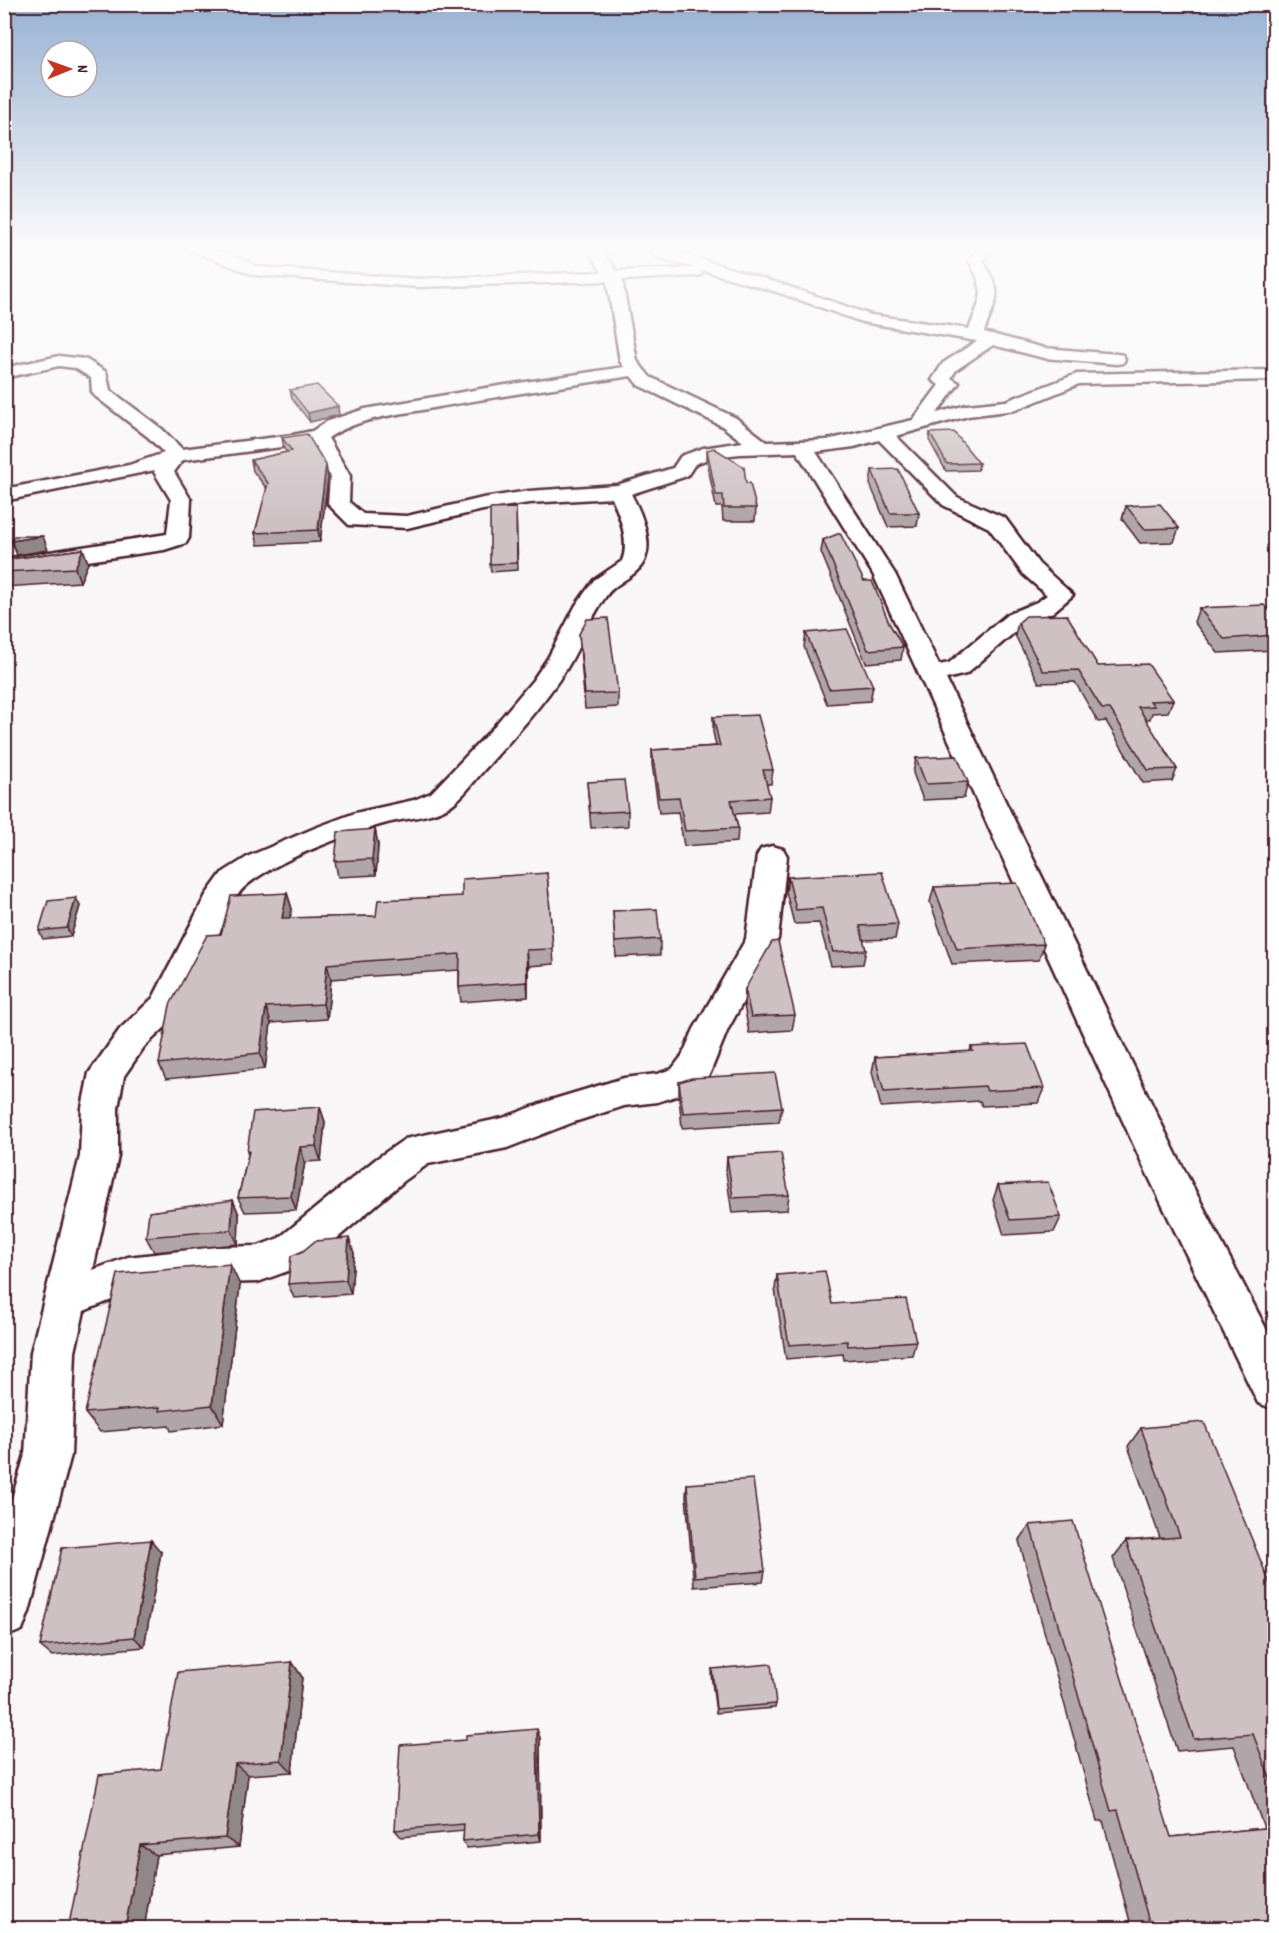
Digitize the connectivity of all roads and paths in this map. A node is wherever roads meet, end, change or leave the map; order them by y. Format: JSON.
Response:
{"nodes":[{"id":1,"x":624,"y":337,"type":"edge"},
{"id":2,"x":983,"y":337,"type":"joint"},
{"id":3,"x":1137,"y":359,"type":"dead end"},
{"id":4,"x":1237,"y":359,"type":"dead end"},
{"id":5,"x":1275,"y":363,"type":"edge"},
{"id":6,"x":636,"y":370,"type":"junction"},
{"id":7,"x":4,"y":373,"type":"edge"},
{"id":8,"x":1275,"y":375,"type":"edge"},
{"id":9,"x":920,"y":423,"type":"junction"},
{"id":10,"x":883,"y":433,"type":"junction"},
{"id":11,"x":318,"y":436,"type":"junction"},
{"id":12,"x":803,"y":447,"type":"junction"},
{"id":13,"x":763,"y":448,"type":"junction"},
{"id":14,"x":177,"y":455,"type":"junction"},
{"id":15,"x":619,"y":490,"type":"junction"},
{"id":16,"x":4,"y":495,"type":"edge"},
{"id":17,"x":4,"y":566,"type":"edge"},
{"id":18,"x":931,"y":674,"type":"junction"},
{"id":19,"x":772,"y":856,"type":"dead end"},
{"id":20,"x":66,"y":1299,"type":"junction"},
{"id":21,"x":1274,"y":1386,"type":"edge"},
{"id":22,"x":4,"y":1612,"type":"edge"}],
"edges":[{"from":1,"to":6,"type":"street"},
{"from":2,"to":3,"type":"street"},
{"from":2,"to":9,"type":"street"},
{"from":4,"to":5,"type":"street"},
{"from":6,"to":11,"type":"street"},
{"from":6,"to":13,"type":"street"},
{"from":7,"to":14,"type":"street"},
{"from":8,"to":9,"type":"street"},
{"from":9,"to":10,"type":"street"},
{"from":10,"to":12,"type":"street"},
{"from":10,"to":18,"type":"street"},
{"from":11,"to":14,"type":"street"},
{"from":11,"to":15,"type":"street"},
{"from":12,"to":13,"type":"street"},
{"from":12,"to":18,"type":"street"},
{"from":13,"to":15,"type":"street"},
{"from":14,"to":16,"type":"street"},
{"from":14,"to":17,"type":"street"},
{"from":15,"to":20,"type":"street"},
{"from":18,"to":21,"type":"street"},
{"from":19,"to":20,"type":"street"},
{"from":20,"to":22,"type":"street"}]}
